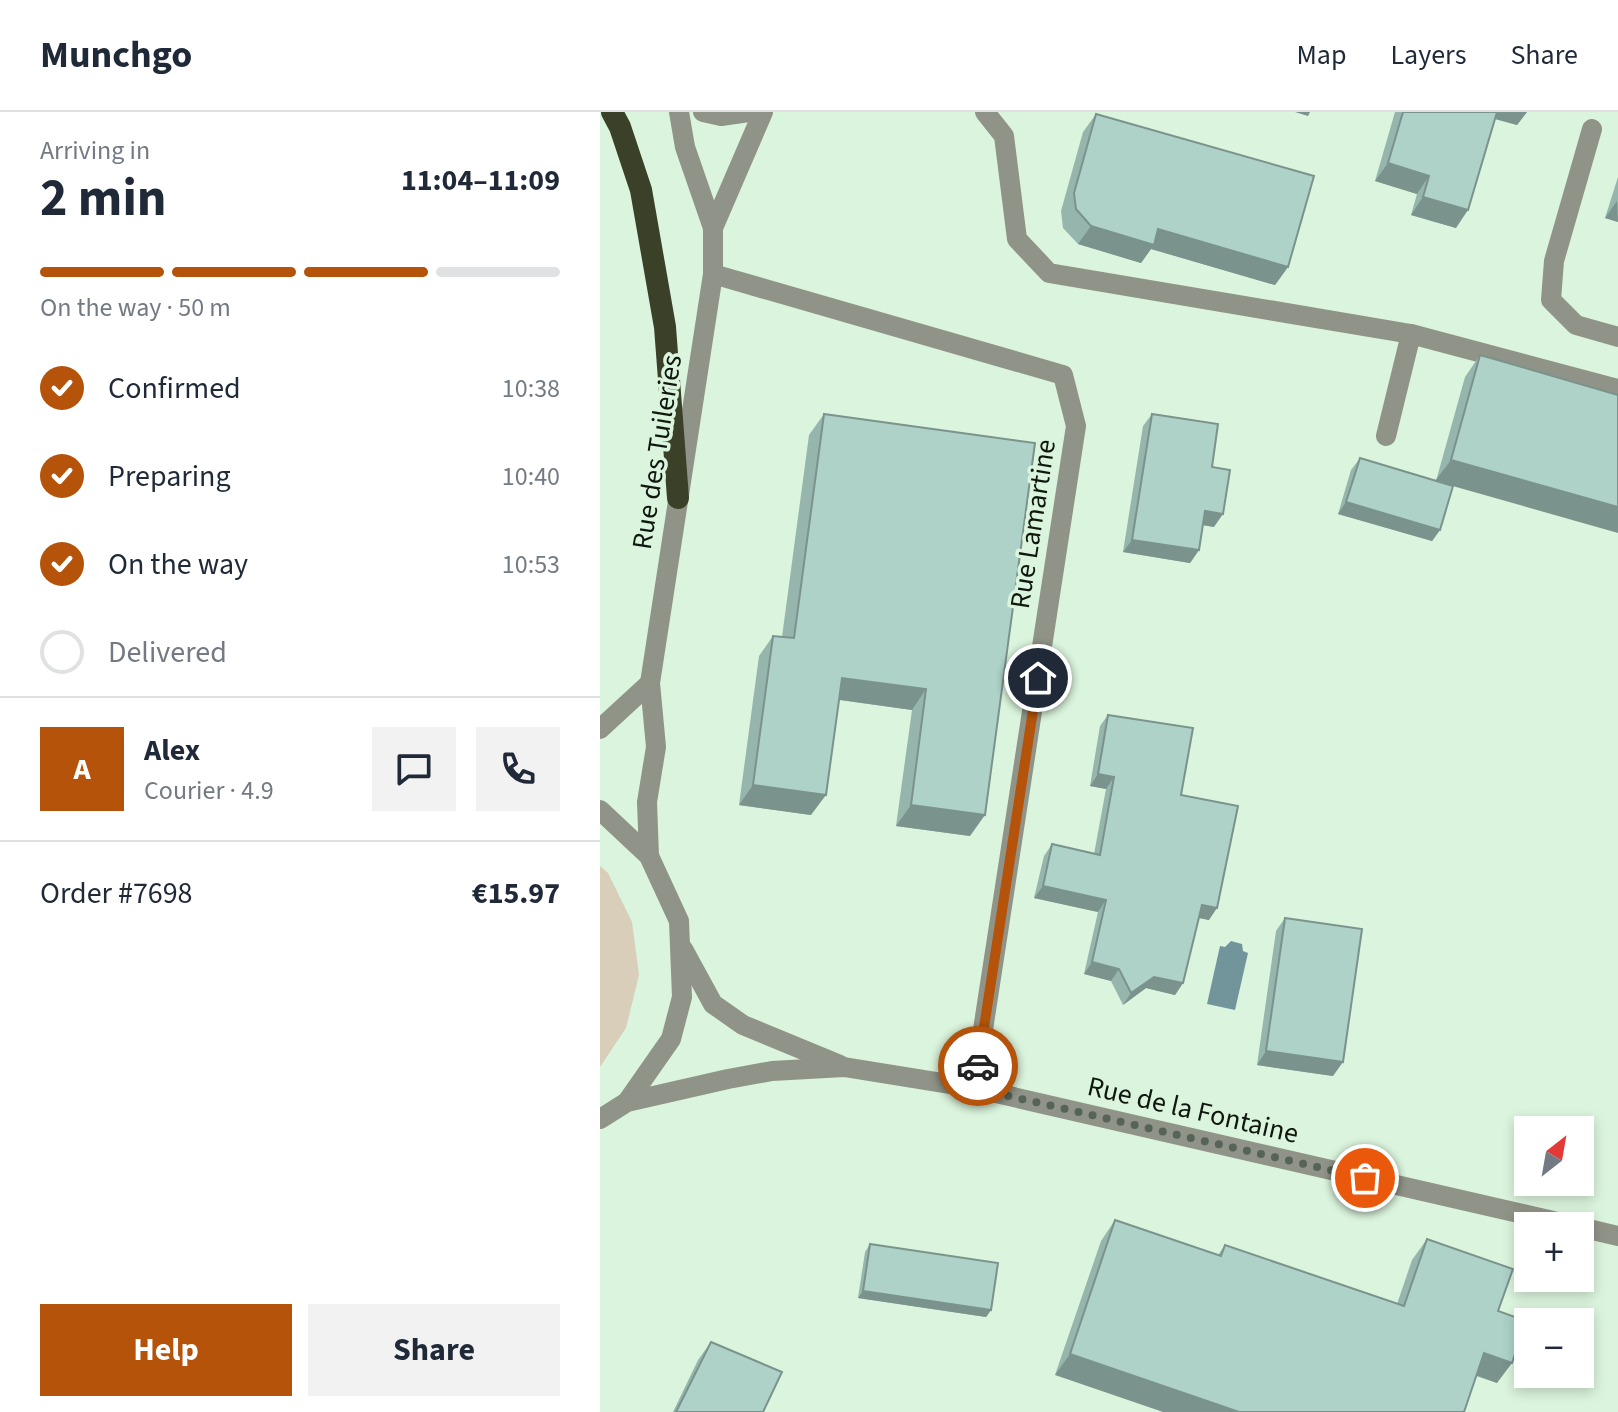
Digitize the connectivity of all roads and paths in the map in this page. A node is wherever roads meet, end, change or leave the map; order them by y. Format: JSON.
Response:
{"nodes":[{"id":1,"x":612,"y":112,"type":"edge"},
{"id":2,"x":679,"y":112,"type":"edge"},
{"id":3,"x":703,"y":112,"type":"edge"},
{"id":4,"x":749,"y":112,"type":"edge"},
{"id":5,"x":763,"y":112,"type":"edge"},
{"id":6,"x":985,"y":112,"type":"edge"},
{"id":7,"x":1592,"y":129,"type":"dead end"},
{"id":8,"x":713,"y":228,"type":"junction"},
{"id":9,"x":713,"y":274,"type":"junction"},
{"id":10,"x":1411,"y":334,"type":"junction"},
{"id":11,"x":1618,"y":337,"type":"edge"},
{"id":12,"x":1618,"y":389,"type":"edge"},
{"id":13,"x":1386,"y":436,"type":"dead end"},
{"id":14,"x":678,"y":498,"type":"junction"},
{"id":15,"x":650,"y":683,"type":"junction"},
{"id":16,"x":600,"y":729,"type":"edge"},
{"id":17,"x":600,"y":810,"type":"edge"},
{"id":18,"x":649,"y":856,"type":"junction"},
{"id":19,"x":680,"y":942,"type":"junction"},
{"id":20,"x":844,"y":1067,"type":"junction"},
{"id":21,"x":974,"y":1088,"type":"junction"},
{"id":22,"x":627,"y":1102,"type":"junction"},
{"id":23,"x":600,"y":1119,"type":"edge"},
{"id":24,"x":1517,"y":1212,"type":"edge"},
{"id":25,"x":1594,"y":1230,"type":"edge"},
{"id":26,"x":1618,"y":1236,"type":"edge"}],
"edges":[{"from":1,"to":14,"type":"highway"},
{"from":2,"to":8,"type":"street","name":"Rue des Tuileries"},
{"from":3,"to":4,"type":"street"},
{"from":5,"to":8,"type":"street","name":"Rue des Tuileries"},
{"from":6,"to":10,"type":"street"},
{"from":7,"to":11,"type":"street"},
{"from":8,"to":9,"type":"street","name":"Rue des Tuileries"},
{"from":9,"to":14,"type":"street","name":"Rue des Tuileries"},
{"from":9,"to":21,"type":"street","name":"Rue Lamartine"},
{"from":10,"to":12,"type":"street"},
{"from":10,"to":13,"type":"street"},
{"from":14,"to":15,"type":"street","name":"Rue des Tuileries"},
{"from":15,"to":16,"type":"street"},
{"from":15,"to":18,"type":"street","name":"Rue des Tuileries"},
{"from":17,"to":18,"type":"street","name":"Rue de la Fontaine"},
{"from":18,"to":19,"type":"street","name":"Rue de la Fontaine"},
{"from":19,"to":20,"type":"street","name":"Rue de la Fontaine"},
{"from":19,"to":22,"type":"street","name":"Rue de la Fontaine"},
{"from":20,"to":21,"type":"street","name":"Rue de la Fontaine"},
{"from":20,"to":22,"type":"street","name":"Rue de la Fontaine"},
{"from":21,"to":24,"type":"street","name":"Rue de la Fontaine"},
{"from":22,"to":23,"type":"street","name":"Rue de la Fontaine"},
{"from":25,"to":26,"type":"street","name":"Rue de la Fontaine"}]}
